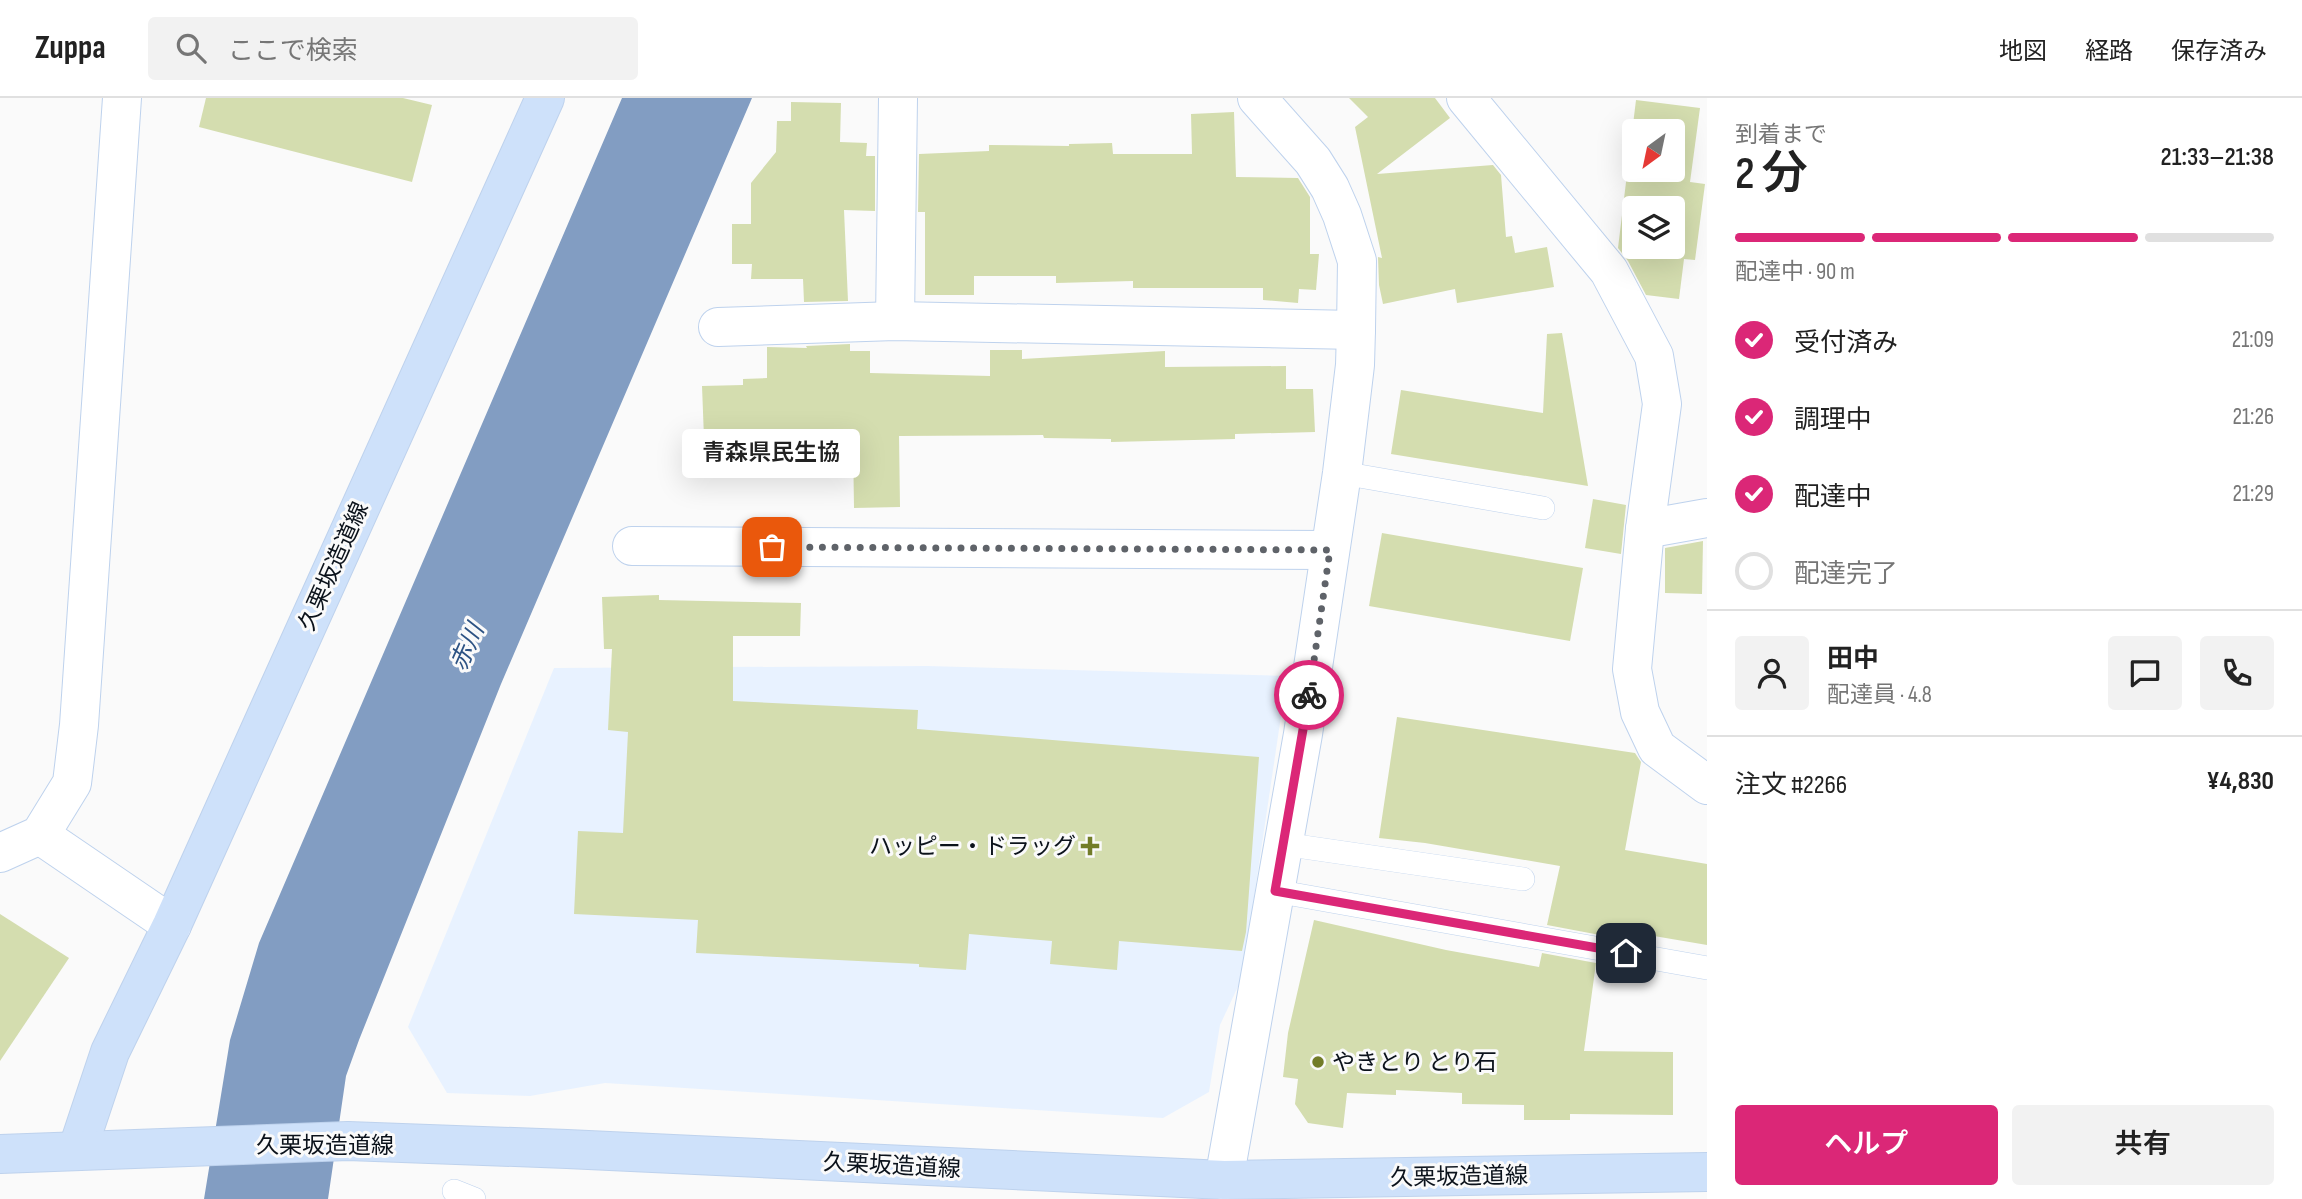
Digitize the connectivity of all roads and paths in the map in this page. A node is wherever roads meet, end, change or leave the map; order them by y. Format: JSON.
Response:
{"nodes":[{"id":1,"x":122,"y":98,"type":"edge"},
{"id":2,"x":545,"y":98,"type":"edge"},
{"id":3,"x":898,"y":98,"type":"edge"},
{"id":4,"x":1257,"y":98,"type":"edge"},
{"id":5,"x":1466,"y":98,"type":"edge"},
{"id":6,"x":895,"y":321,"type":"junction"},
{"id":7,"x":718,"y":327,"type":"dead end"},
{"id":8,"x":1356,"y":330,"type":"junction"},
{"id":9,"x":1342,"y":473,"type":"junction"},
{"id":10,"x":1544,"y":508,"type":"dead end"},
{"id":11,"x":1707,"y":518,"type":"edge"},
{"id":12,"x":1646,"y":529,"type":"junction"},
{"id":13,"x":632,"y":546,"type":"dead end"},
{"id":14,"x":1330,"y":550,"type":"junction"},
{"id":15,"x":1707,"y":785,"type":"edge"},
{"id":16,"x":40,"y":835,"type":"junction"},
{"id":17,"x":1283,"y":845,"type":"junction"},
{"id":18,"x":0,"y":853,"type":"edge"},
{"id":19,"x":1523,"y":879,"type":"dead end"},
{"id":20,"x":1275,"y":891,"type":"junction"},
{"id":21,"x":172,"y":925,"type":"junction"},
{"id":22,"x":1707,"y":968,"type":"edge"},
{"id":23,"x":77,"y":1152,"type":"junction"},
{"id":24,"x":0,"y":1154,"type":"edge"},
{"id":25,"x":1707,"y":1172,"type":"edge"},
{"id":26,"x":1223,"y":1181,"type":"junction"}],
"edges":[{"from":1,"to":16,"type":"street"},
{"from":2,"to":21,"type":"main road","name":"久栗坂造道線"},
{"from":3,"to":6,"type":"street"},
{"from":4,"to":8,"type":"street"},
{"from":5,"to":12,"type":"street"},
{"from":6,"to":7,"type":"street"},
{"from":6,"to":8,"type":"street"},
{"from":8,"to":9,"type":"street"},
{"from":9,"to":10,"type":"lane"},
{"from":9,"to":14,"type":"street"},
{"from":11,"to":12,"type":"street"},
{"from":12,"to":15,"type":"street"},
{"from":13,"to":14,"type":"street"},
{"from":14,"to":17,"type":"street"},
{"from":16,"to":18,"type":"street"},
{"from":16,"to":21,"type":"street"},
{"from":17,"to":19,"type":"lane"},
{"from":17,"to":20,"type":"street"},
{"from":20,"to":22,"type":"lane"},
{"from":20,"to":26,"type":"street"},
{"from":21,"to":23,"type":"main road","name":"久栗坂造道線"},
{"from":23,"to":24,"type":"main road","name":"久栗坂造道線"},
{"from":23,"to":26,"type":"main road","name":"久栗坂造道線"},
{"from":25,"to":26,"type":"main road","name":"久栗坂造道線"}]}
